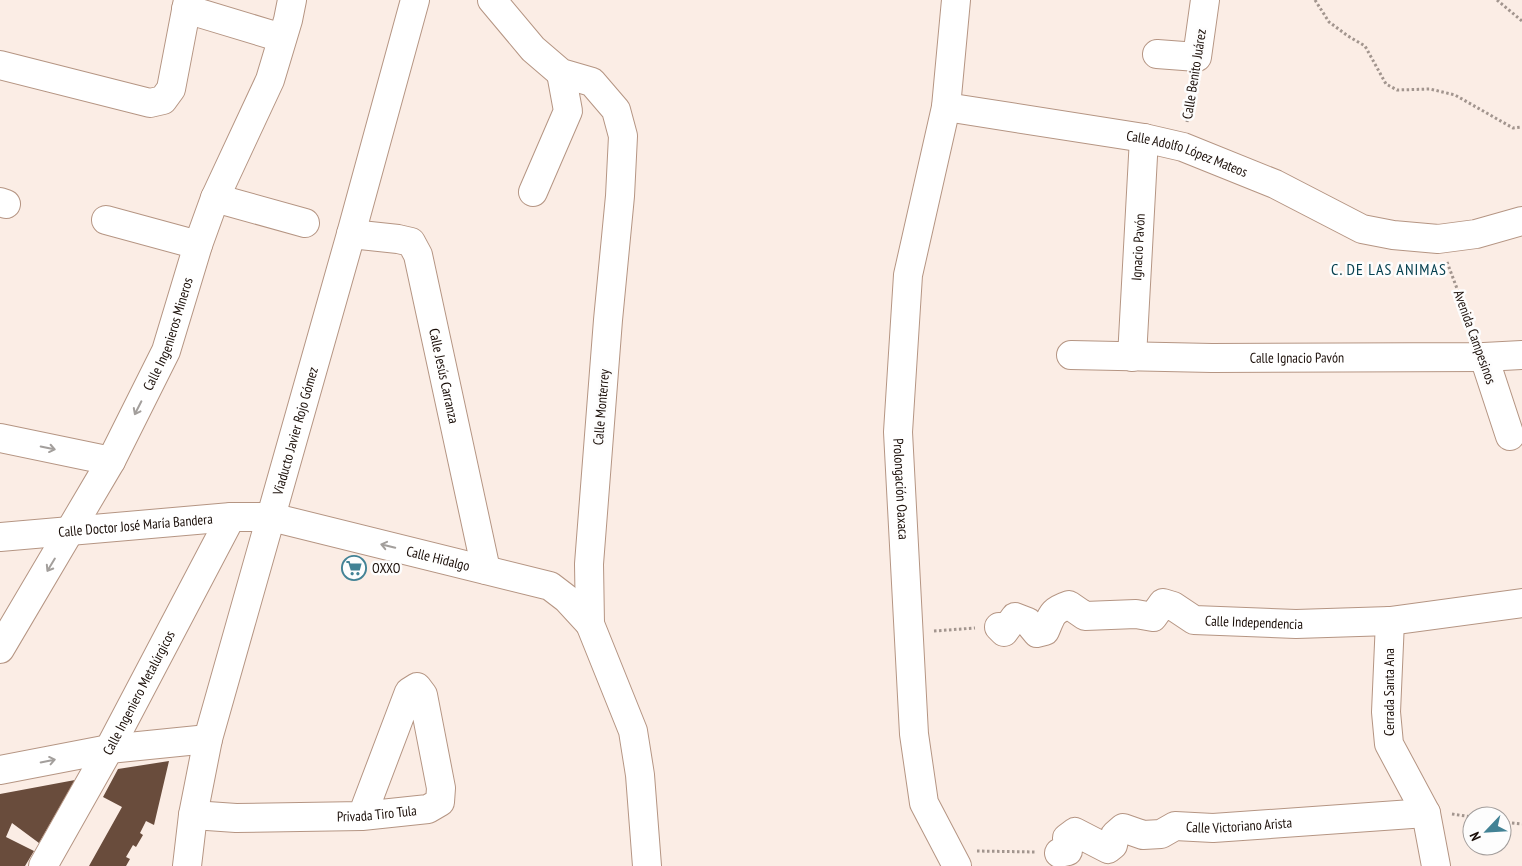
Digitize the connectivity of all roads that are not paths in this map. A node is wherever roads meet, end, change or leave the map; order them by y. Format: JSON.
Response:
{"nodes":[{"id":1,"x":292,"y":0,"type":"edge"},
{"id":2,"x":415,"y":0,"type":"edge"},
{"id":3,"x":492,"y":0,"type":"edge"},
{"id":4,"x":956,"y":0,"type":"edge"},
{"id":5,"x":1205,"y":0,"type":"edge"},
{"id":6,"x":187,"y":5,"type":"edge"},
{"id":7,"x":282,"y":38,"type":"junction"},
{"id":8,"x":1158,"y":54,"type":"dead end"},
{"id":9,"x":0,"y":65,"type":"edge"},
{"id":10,"x":562,"y":73,"type":"junction"},
{"id":11,"x":946,"y":107,"type":"junction"},
{"id":12,"x":1144,"y":138,"type":"junction"},
{"id":13,"x":533,"y":192,"type":"dead end"},
{"id":14,"x":215,"y":198,"type":"junction"},
{"id":15,"x":106,"y":220,"type":"dead end"},
{"id":16,"x":1522,"y":221,"type":"edge"},
{"id":17,"x":305,"y":223,"type":"dead end"},
{"id":18,"x":351,"y":234,"type":"junction"},
{"id":19,"x":198,"y":245,"type":"junction"},
{"id":20,"x":1071,"y":355,"type":"dead end"},
{"id":21,"x":1522,"y":355,"type":"edge"},
{"id":22,"x":1132,"y":357,"type":"junction"},
{"id":23,"x":1484,"y":357,"type":"junction"},
{"id":24,"x":1510,"y":436,"type":"dead end"},
{"id":25,"x":0,"y":438,"type":"edge"},
{"id":26,"x":111,"y":462,"type":"junction"},
{"id":27,"x":271,"y":517,"type":"junction"},
{"id":28,"x":231,"y":518,"type":"junction"},
{"id":29,"x":71,"y":532,"type":"junction"},
{"id":30,"x":0,"y":537,"type":"edge"},
{"id":31,"x":486,"y":570,"type":"junction"},
{"id":32,"x":1522,"y":602,"type":"edge"},
{"id":33,"x":1390,"y":621,"type":"junction"},
{"id":34,"x":590,"y":624,"type":"junction"},
{"id":35,"x":999,"y":627,"type":"road end"},
{"id":36,"x":0,"y":649,"type":"edge"},
{"id":37,"x":208,"y":739,"type":"junction"},
{"id":38,"x":109,"y":749,"type":"junction"},
{"id":39,"x":0,"y":770,"type":"edge"},
{"id":40,"x":1426,"y":813,"type":"junction"},
{"id":41,"x":193,"y":816,"type":"junction"},
{"id":42,"x":362,"y":816,"type":"junction"},
{"id":43,"x":1059,"y":853,"type":"road end"},
{"id":44,"x":966,"y":859,"type":"edge"},
{"id":45,"x":43,"y":866,"type":"edge"},
{"id":46,"x":188,"y":866,"type":"edge"},
{"id":47,"x":647,"y":866,"type":"edge"},
{"id":48,"x":1436,"y":866,"type":"edge"}],
"edges":[{"from":1,"to":7,"type":"street","name":"Calle Ingenieros Mineros"},
{"from":2,"to":18,"type":"street","name":"Viaducto Javier Rojo Gómez"},
{"from":3,"to":10,"type":"street","name":"Calle Monterrey"},
{"from":4,"to":11,"type":"street"},
{"from":5,"to":8,"type":"street","name":"Calle Benito Juárez"},
{"from":6,"to":7,"type":"street"},
{"from":6,"to":9,"type":"street"},
{"from":7,"to":14,"type":"street","name":"Calle Ingenieros Mineros"},
{"from":10,"to":13,"type":"street"},
{"from":10,"to":34,"type":"street","name":"Calle Monterrey"},
{"from":11,"to":12,"type":"street","name":"Calle Adolfo López Mateos"},
{"from":11,"to":44,"type":"street","name":"Prolongación Oaxaca"},
{"from":12,"to":16,"type":"street","name":"Calle Adolfo López Mateos"},
{"from":12,"to":22,"type":"street","name":"Ignacio Pavón"},
{"from":14,"to":17,"type":"street"},
{"from":14,"to":19,"type":"street","name":"Calle Ingenieros Mineros"},
{"from":15,"to":19,"type":"street"},
{"from":18,"to":27,"type":"street","name":"Viaducto Javier Rojo Gómez"},
{"from":18,"to":31,"type":"street","name":"Calle Jesús Carranza"},
{"from":19,"to":26,"type":"street","name":"Calle Ingenieros Mineros","one_way":true},
{"from":20,"to":22,"type":"street","name":"Calle Ignacio Pavón"},
{"from":21,"to":23,"type":"street","name":"Calle Ignacio Pavón"},
{"from":22,"to":23,"type":"street","name":"Calle Ignacio Pavón"},
{"from":23,"to":24,"type":"street","name":"Avenida Campesinos"},
{"from":25,"to":26,"type":"street","one_way":true},
{"from":26,"to":29,"type":"street","name":"Calle Ingenieros Mineros"},
{"from":27,"to":28,"type":"street","name":"Calle Doctor José María Bandera"},
{"from":31,"to":27,"type":"street","name":"Calle Hidalgo","one_way":true},
{"from":27,"to":37,"type":"street","name":"Viaducto Javier Rojo Gómez"},
{"from":28,"to":29,"type":"street","name":"Calle Doctor José María Bandera"},
{"from":28,"to":38,"type":"street","name":"Calle Ingeniero Metalúrgicos"},
{"from":29,"to":30,"type":"street","name":"Calle Doctor José María Bandera"},
{"from":29,"to":36,"type":"street","name":"Calle Ingenieros Mineros","one_way":true},
{"from":31,"to":34,"type":"street","name":"Calle Hidalgo"},
{"from":32,"to":33,"type":"street","name":"Calle Independencia"},
{"from":33,"to":35,"type":"street","name":"Calle Independencia"},
{"from":33,"to":40,"type":"street","name":"Cerrada Santa Ana"},
{"from":34,"to":47,"type":"street","name":"Calle Monterrey"},
{"from":37,"to":38,"type":"street"},
{"from":37,"to":41,"type":"street","name":"Viaducto Javier Rojo Gómez"},
{"from":39,"to":38,"type":"street","one_way":true},
{"from":38,"to":45,"type":"street","name":"Calle Ingeniero Metalúrgicos"},
{"from":40,"to":43,"type":"street","name":"Calle Victoriano Arista"},
{"from":40,"to":48,"type":"street","name":"Cerrada Santa Ana"},
{"from":41,"to":42,"type":"street","name":"Privada Tiro Tula"},
{"from":41,"to":46,"type":"street","name":"Viaducto Javier Rojo Gómez"},
{"from":42,"to":42,"type":"street","name":"Privada Tiro Tula"}]}
